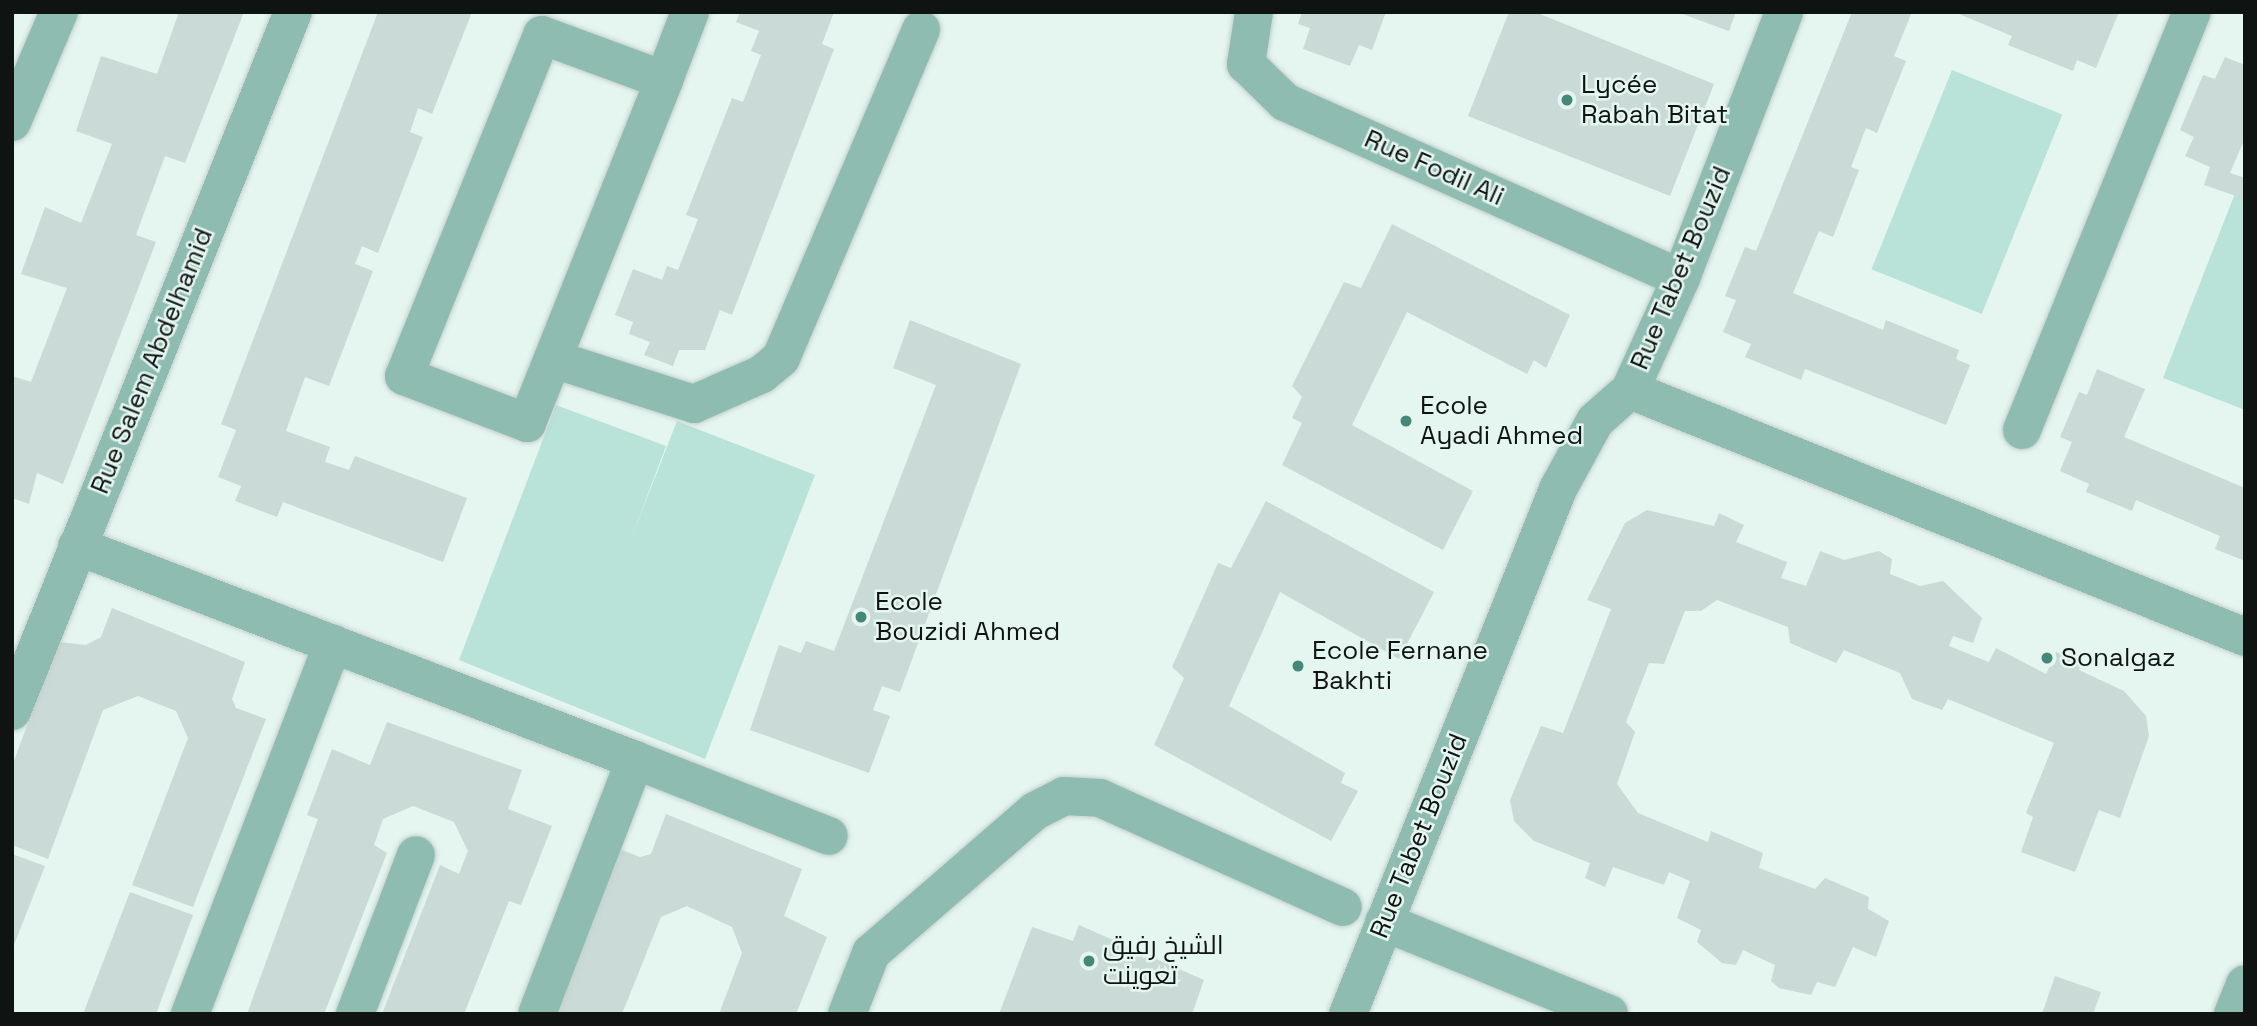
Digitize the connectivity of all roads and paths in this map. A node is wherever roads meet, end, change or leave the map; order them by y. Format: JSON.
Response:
{"nodes":[{"id":1,"x":59,"y":12,"type":"edge"},
{"id":2,"x":293,"y":12,"type":"edge"},
{"id":3,"x":691,"y":12,"type":"edge"},
{"id":4,"x":1254,"y":12,"type":"edge"},
{"id":5,"x":1784,"y":12,"type":"edge"},
{"id":6,"x":2192,"y":12,"type":"edge"},
{"id":7,"x":921,"y":30,"type":"dead end"},
{"id":8,"x":664,"y":80,"type":"junction"},
{"id":9,"x":12,"y":122,"type":"edge"},
{"id":10,"x":1681,"y":278,"type":"junction"},
{"id":11,"x":553,"y":359,"type":"junction"},
{"id":12,"x":1630,"y":390,"type":"junction"},
{"id":13,"x":2022,"y":430,"type":"dead end"},
{"id":14,"x":77,"y":546,"type":"junction"},
{"id":15,"x":2245,"y":637,"type":"edge"},
{"id":16,"x":333,"y":644,"type":"junction"},
{"id":17,"x":12,"y":711,"type":"edge"},
{"id":18,"x":635,"y":760,"type":"junction"},
{"id":19,"x":828,"y":836,"type":"dead end"},
{"id":20,"x":416,"y":855,"type":"dead end"},
{"id":21,"x":1343,"y":907,"type":"dead end"},
{"id":22,"x":1384,"y":922,"type":"junction"},
{"id":23,"x":2245,"y":984,"type":"edge"},
{"id":24,"x":190,"y":1014,"type":"edge"},
{"id":25,"x":355,"y":1014,"type":"edge"},
{"id":26,"x":537,"y":1014,"type":"edge"},
{"id":27,"x":847,"y":1014,"type":"edge"},
{"id":28,"x":1348,"y":1014,"type":"edge"},
{"id":29,"x":1609,"y":1014,"type":"edge"},
{"id":30,"x":2233,"y":1014,"type":"edge"}],
"edges":[{"from":1,"to":9,"type":"street"},
{"from":2,"to":14,"type":"street","name":"Rue Salem Abdelhamid"},
{"from":3,"to":8,"type":"street"},
{"from":4,"to":10,"type":"street","name":"Rue Fodil Ali"},
{"from":5,"to":10,"type":"street","name":"Rue Tabet Bouzid"},
{"from":6,"to":13,"type":"street"},
{"from":7,"to":11,"type":"street"},
{"from":8,"to":11,"type":"street"},
{"from":8,"to":11,"type":"street"},
{"from":10,"to":12,"type":"street","name":"Rue Tabet Bouzid"},
{"from":12,"to":15,"type":"street"},
{"from":12,"to":22,"type":"street","name":"Rue Tabet Bouzid"},
{"from":14,"to":16,"type":"street"},
{"from":14,"to":17,"type":"street","name":"Rue Salem Abdelhamid"},
{"from":16,"to":18,"type":"street"},
{"from":16,"to":24,"type":"street"},
{"from":18,"to":19,"type":"street"},
{"from":18,"to":26,"type":"street"},
{"from":20,"to":25,"type":"street"},
{"from":21,"to":27,"type":"street"},
{"from":22,"to":28,"type":"street","name":"Rue Tabet Bouzid"},
{"from":22,"to":29,"type":"street"},
{"from":23,"to":30,"type":"street"}]}
